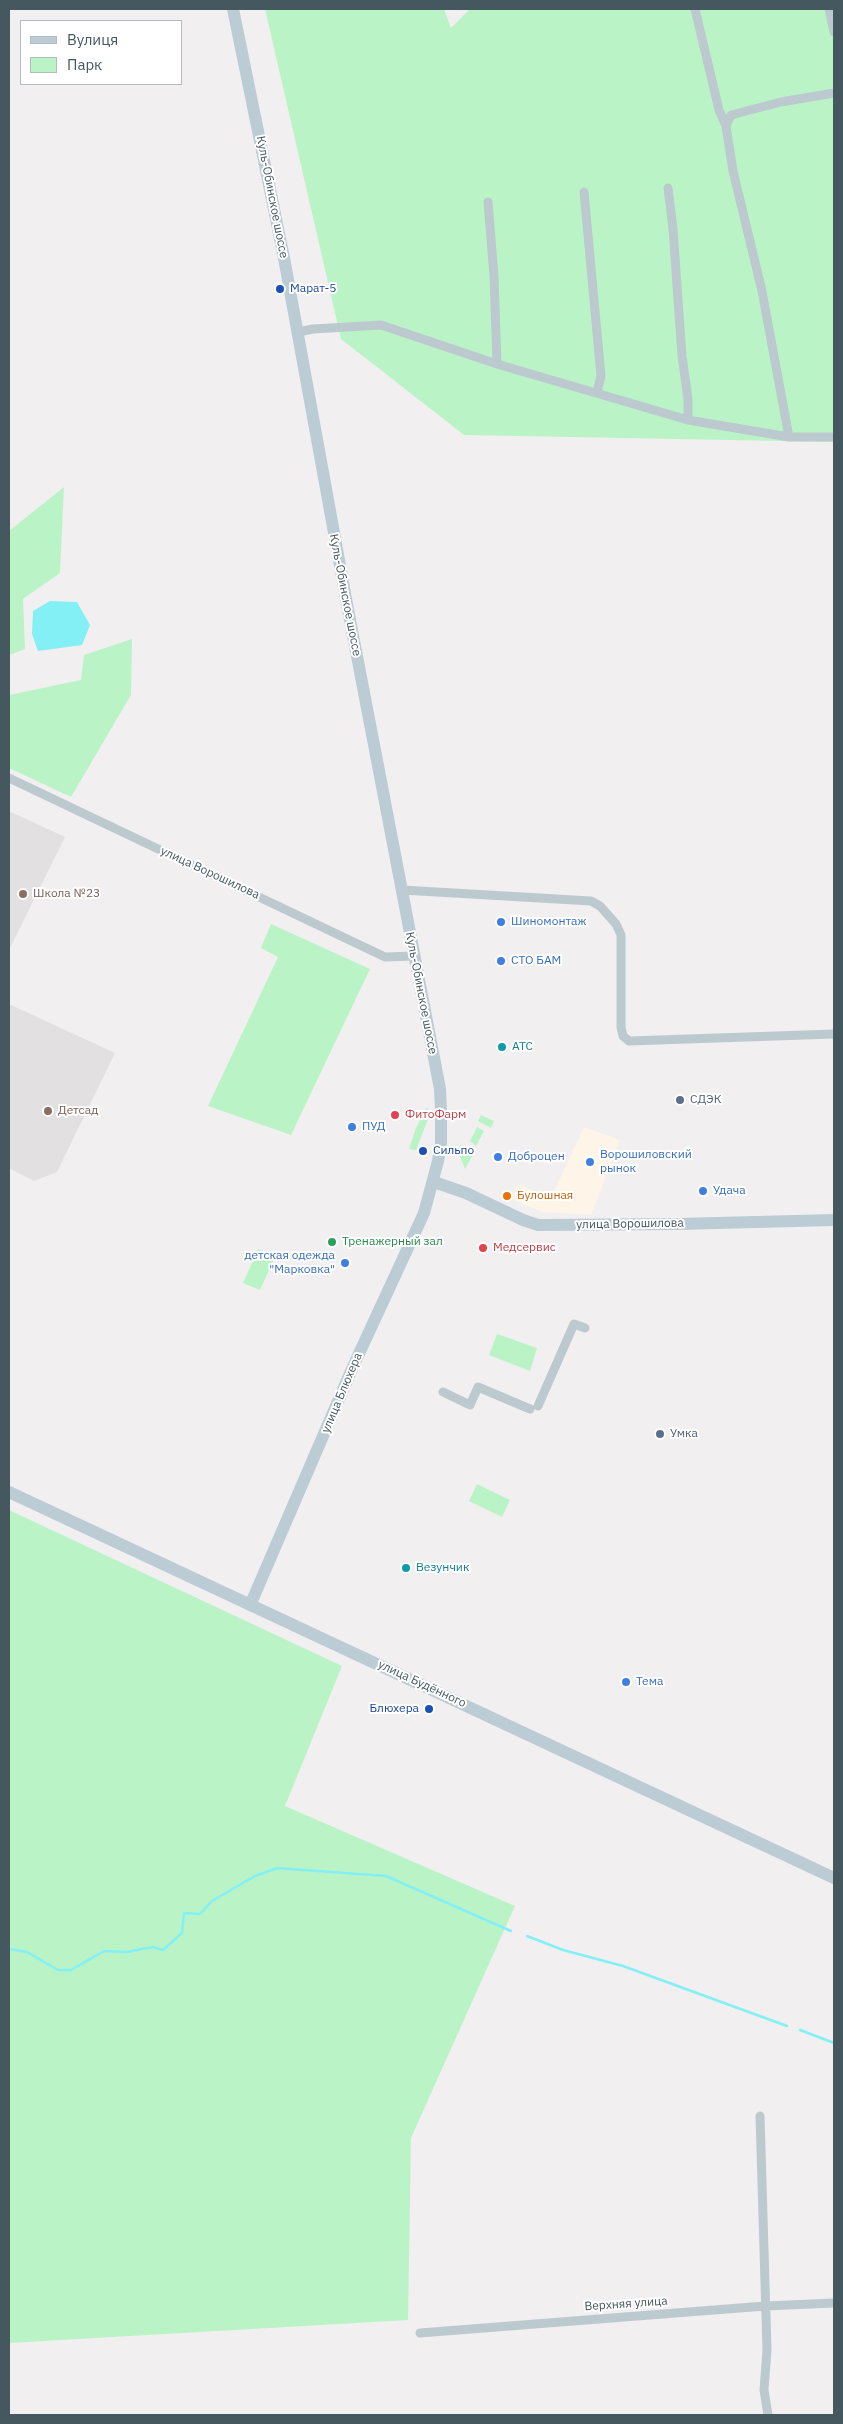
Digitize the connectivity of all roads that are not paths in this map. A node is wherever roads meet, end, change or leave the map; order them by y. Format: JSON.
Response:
{"nodes":[{"id":1,"x":234,"y":9,"type":"edge"},
{"id":2,"x":695,"y":9,"type":"edge"},
{"id":3,"x":829,"y":9,"type":"edge"},
{"id":4,"x":834,"y":32,"type":"edge"},
{"id":5,"x":834,"y":93,"type":"edge"},
{"id":6,"x":726,"y":126,"type":"junction"},
{"id":7,"x":668,"y":188,"type":"dead end"},
{"id":8,"x":584,"y":192,"type":"dead end"},
{"id":9,"x":488,"y":202,"type":"dead end"},
{"id":10,"x":298,"y":332,"type":"junction"},
{"id":11,"x":497,"y":364,"type":"junction"},
{"id":12,"x":598,"y":392,"type":"junction"},
{"id":13,"x":688,"y":420,"type":"junction"},
{"id":14,"x":789,"y":437,"type":"junction"},
{"id":15,"x":834,"y":437,"type":"edge"},
{"id":16,"x":9,"y":778,"type":"edge"},
{"id":17,"x":402,"y":890,"type":"junction"},
{"id":18,"x":414,"y":956,"type":"junction"},
{"id":19,"x":834,"y":1034,"type":"edge"},
{"id":20,"x":434,"y":1182,"type":"junction"},
{"id":21,"x":834,"y":1220,"type":"edge"},
{"id":22,"x":585,"y":1328,"type":"dead end"},
{"id":23,"x":443,"y":1392,"type":"dead end"},
{"id":24,"x":9,"y":1492,"type":"edge"},
{"id":25,"x":251,"y":1603,"type":"junction"},
{"id":26,"x":834,"y":1878,"type":"edge"},
{"id":27,"x":760,"y":2116,"type":"dead end"},
{"id":28,"x":834,"y":2303,"type":"edge"},
{"id":29,"x":765,"y":2306,"type":"junction"},
{"id":30,"x":420,"y":2333,"type":"dead end"},
{"id":31,"x":768,"y":2415,"type":"edge"}],
"edges":[{"from":1,"to":10,"type":"main road","name":"Куль-Обинское шоссе"},
{"from":2,"to":6,"type":"street"},
{"from":3,"to":4,"type":"street"},
{"from":5,"to":6,"type":"street"},
{"from":6,"to":14,"type":"street"},
{"from":7,"to":13,"type":"street"},
{"from":8,"to":12,"type":"street"},
{"from":9,"to":11,"type":"street"},
{"from":10,"to":11,"type":"street"},
{"from":10,"to":17,"type":"main road","name":"Куль-Обинское шоссе"},
{"from":11,"to":12,"type":"street"},
{"from":12,"to":13,"type":"street"},
{"from":13,"to":14,"type":"street"},
{"from":14,"to":15,"type":"street"},
{"from":16,"to":18,"type":"street","name":"улица Ворошилова"},
{"from":17,"to":18,"type":"main road","name":"Куль-Обинское шоссе"},
{"from":17,"to":19,"type":"street"},
{"from":18,"to":20,"type":"main road","name":"Куль-Обинское шоссе"},
{"from":20,"to":21,"type":"main road","name":"улица Ворошилова"},
{"from":20,"to":25,"type":"main road","name":"улица Блюхера"},
{"from":22,"to":23,"type":"street"},
{"from":24,"to":25,"type":"main road","name":"улица Будённого"},
{"from":25,"to":26,"type":"main road","name":"улица Будённого"},
{"from":27,"to":29,"type":"street"},
{"from":28,"to":29,"type":"street","name":"Верхняя улица"},
{"from":29,"to":30,"type":"street","name":"Верхняя улица"},
{"from":29,"to":31,"type":"street"}]}
